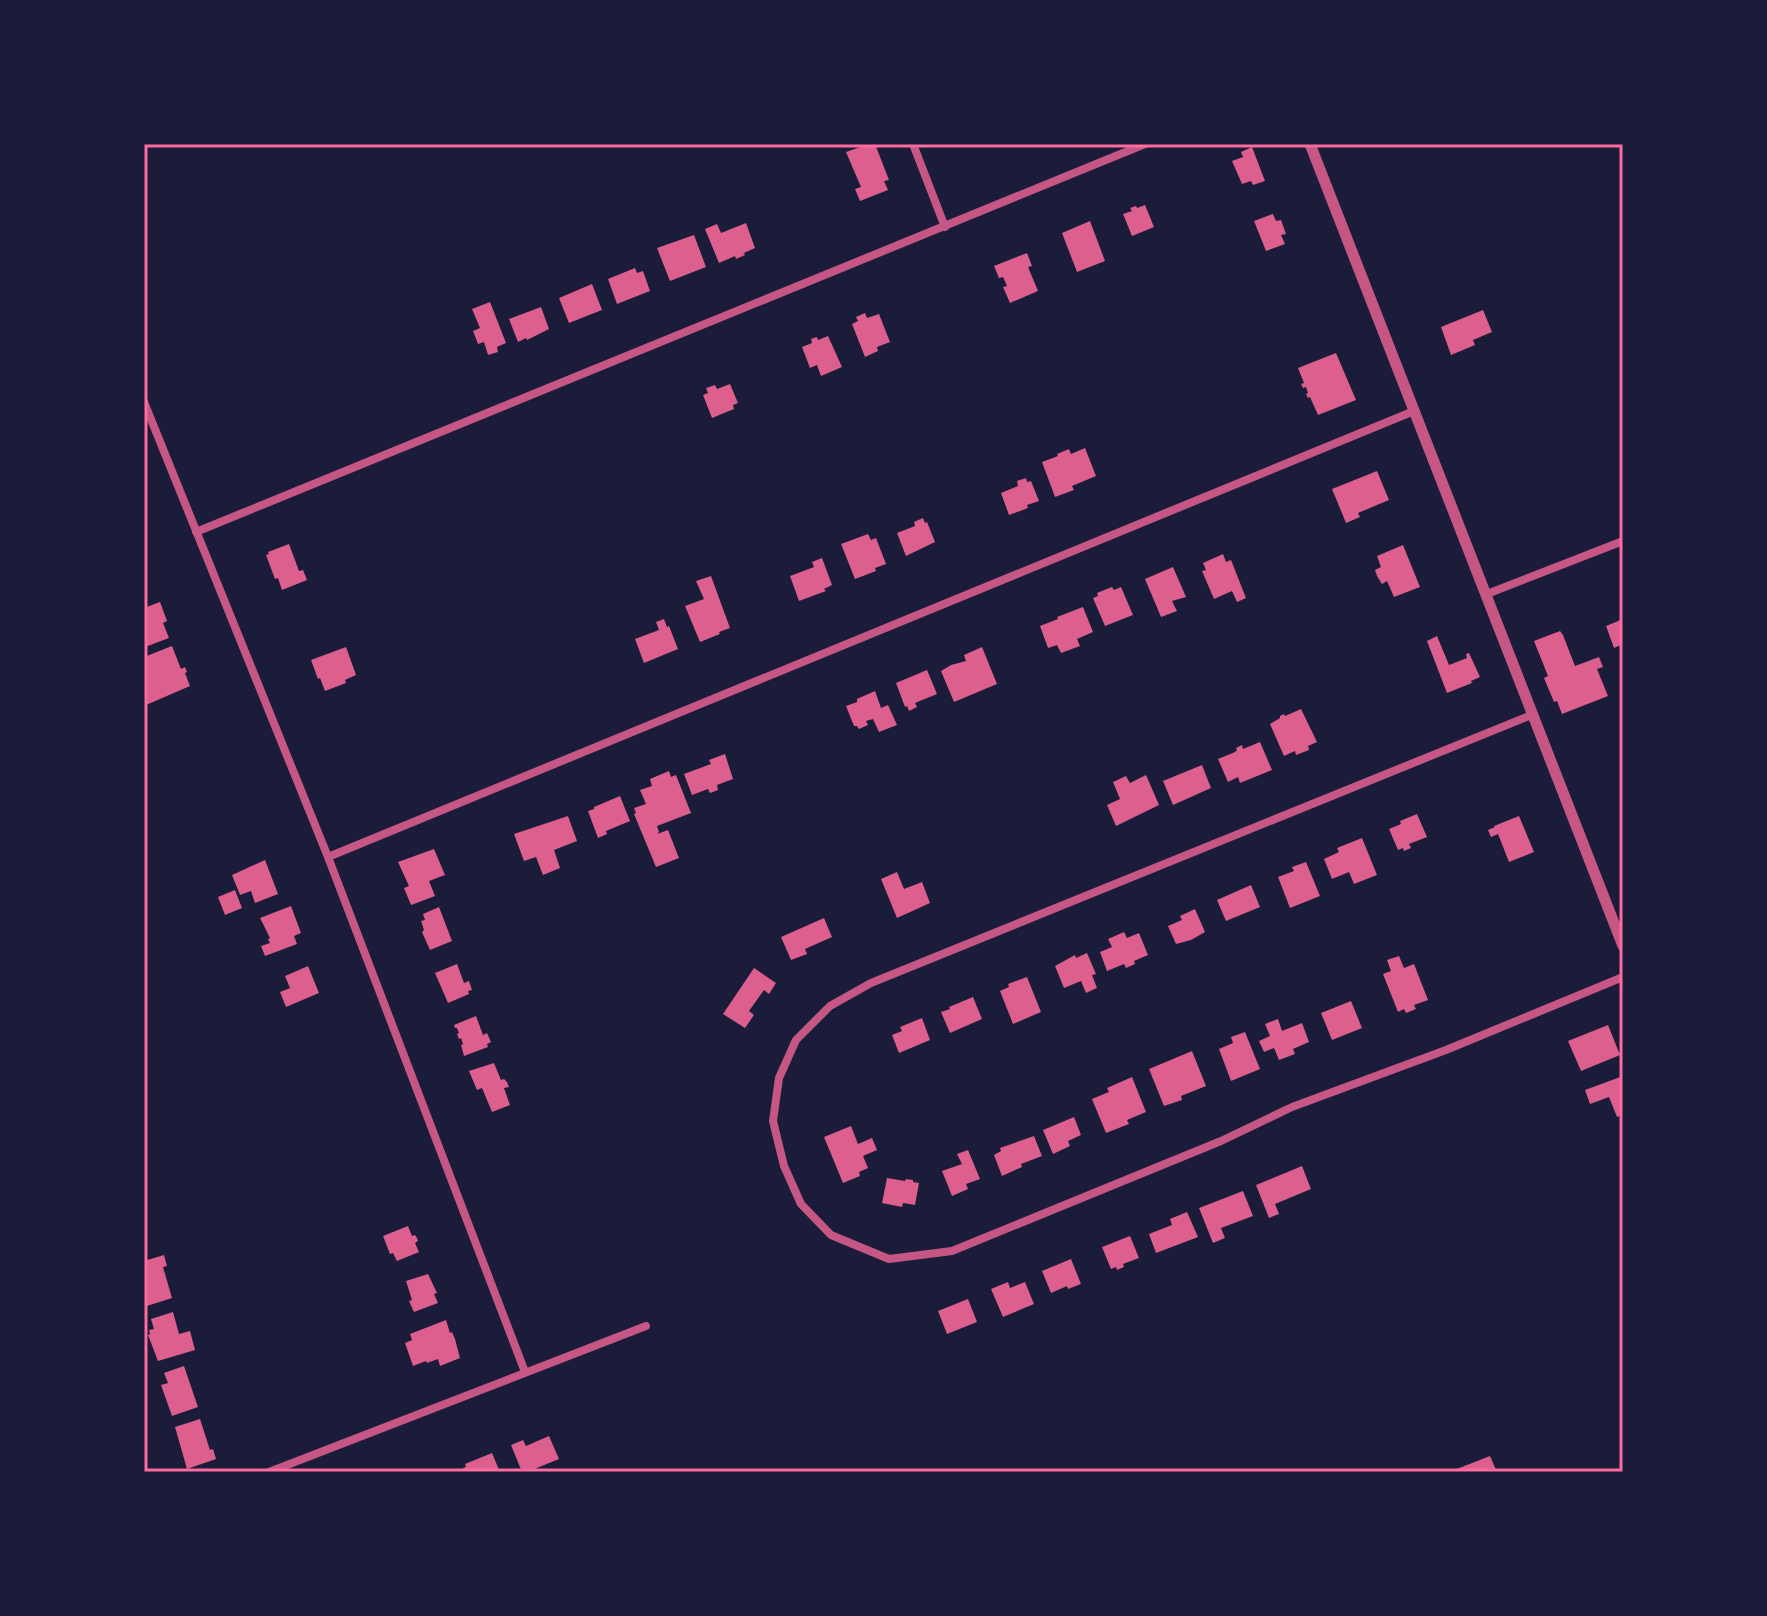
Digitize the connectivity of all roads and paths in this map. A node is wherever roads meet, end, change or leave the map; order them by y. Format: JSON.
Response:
{"nodes":[{"id":1,"x":913,"y":144,"type":"edge"},
{"id":2,"x":1145,"y":144,"type":"edge"},
{"id":3,"x":1310,"y":144,"type":"edge"},
{"id":4,"x":945,"y":227,"type":"junction"},
{"id":5,"x":144,"y":402,"type":"edge"},
{"id":6,"x":1414,"y":411,"type":"junction"},
{"id":7,"x":196,"y":532,"type":"junction"},
{"id":8,"x":1623,"y":541,"type":"edge"},
{"id":9,"x":1487,"y":594,"type":"junction"},
{"id":10,"x":1534,"y":714,"type":"junction"},
{"id":11,"x":328,"y":857,"type":"junction"},
{"id":12,"x":1623,"y":946,"type":"edge"},
{"id":13,"x":1623,"y":977,"type":"edge"},
{"id":14,"x":646,"y":1326,"type":"dead end"},
{"id":15,"x":525,"y":1372,"type":"junction"},
{"id":16,"x":269,"y":1472,"type":"edge"}],
"edges":[{"from":1,"to":4,"type":"street"},
{"from":2,"to":4,"type":"street"},
{"from":3,"to":6,"type":"street"},
{"from":4,"to":7,"type":"street"},
{"from":5,"to":7,"type":"street"},
{"from":6,"to":9,"type":"street"},
{"from":6,"to":11,"type":"street"},
{"from":7,"to":11,"type":"street"},
{"from":8,"to":9,"type":"street"},
{"from":9,"to":10,"type":"street"},
{"from":10,"to":12,"type":"street"},
{"from":10,"to":13,"type":"street"},
{"from":11,"to":15,"type":"street"},
{"from":14,"to":15,"type":"street"},
{"from":15,"to":16,"type":"street"}]}
